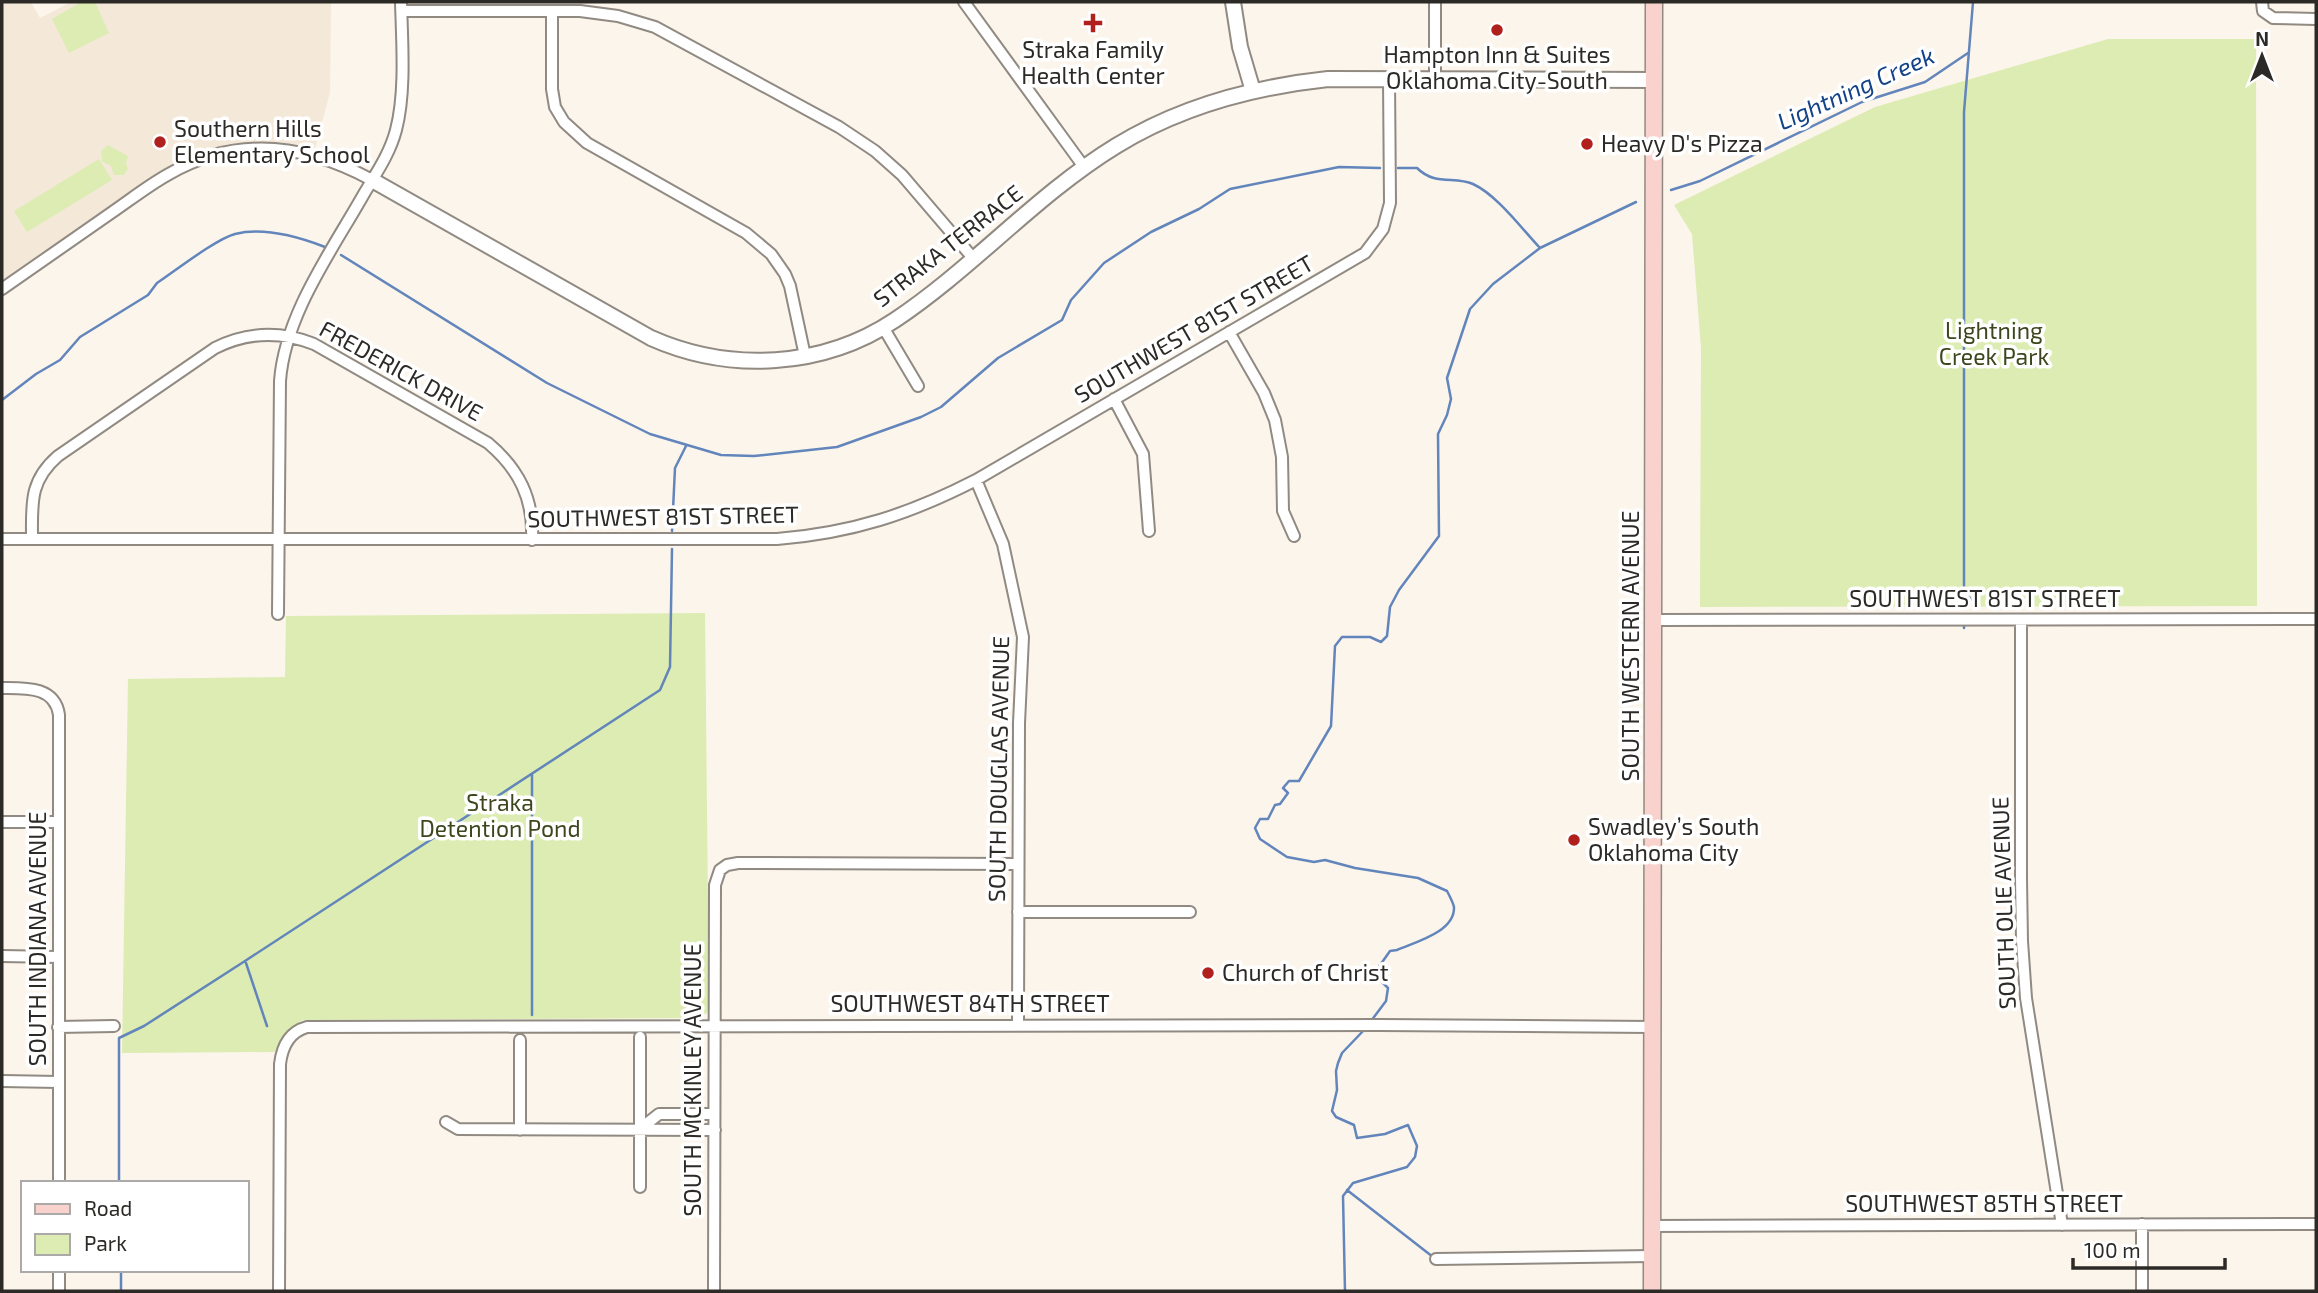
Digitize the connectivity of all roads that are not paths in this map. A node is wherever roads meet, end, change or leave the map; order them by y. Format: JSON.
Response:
{"nodes":[{"id":1,"x":964,"y":2,"type":"edge"},
{"id":2,"x":1233,"y":2,"type":"edge"},
{"id":3,"x":1435,"y":2,"type":"edge"},
{"id":4,"x":1654,"y":2,"type":"edge"},
{"id":5,"x":2262,"y":2,"type":"edge"},
{"id":6,"x":401,"y":6,"type":"edge"},
{"id":7,"x":552,"y":11,"type":"junction"},
{"id":8,"x":2316,"y":19,"type":"edge"},
{"id":9,"x":1389,"y":79,"type":"junction"},
{"id":10,"x":1435,"y":79,"type":"junction"},
{"id":11,"x":1654,"y":80,"type":"junction"},
{"id":12,"x":1253,"y":91,"type":"junction"},
{"id":13,"x":1084,"y":167,"type":"junction"},
{"id":14,"x":372,"y":180,"type":"junction"},
{"id":15,"x":973,"y":258,"type":"junction"},
{"id":16,"x":2,"y":289,"type":"edge"},
{"id":17,"x":883,"y":327,"type":"junction"},
{"id":18,"x":1229,"y":332,"type":"junction"},
{"id":19,"x":288,"y":337,"type":"junction"},
{"id":20,"x":805,"y":356,"type":"junction"},
{"id":21,"x":918,"y":386,"type":"dead end"},
{"id":22,"x":1114,"y":399,"type":"junction"},
{"id":23,"x":976,"y":480,"type":"junction"},
{"id":24,"x":1149,"y":531,"type":"dead end"},
{"id":25,"x":1294,"y":536,"type":"dead end"},
{"id":26,"x":2,"y":539,"type":"edge"},
{"id":27,"x":32,"y":539,"type":"junction"},
{"id":28,"x":278,"y":539,"type":"junction"},
{"id":29,"x":533,"y":540,"type":"junction"},
{"id":30,"x":278,"y":614,"type":"dead end"},
{"id":31,"x":2316,"y":619,"type":"edge"},
{"id":32,"x":1654,"y":620,"type":"junction"},
{"id":33,"x":2021,"y":620,"type":"junction"},
{"id":34,"x":2,"y":688,"type":"edge"},
{"id":35,"x":2,"y":822,"type":"edge"},
{"id":36,"x":59,"y":822,"type":"junction"},
{"id":37,"x":1018,"y":864,"type":"junction"},
{"id":38,"x":1018,"y":912,"type":"junction"},
{"id":39,"x":1190,"y":912,"type":"dead end"},
{"id":40,"x":2,"y":956,"type":"edge"},
{"id":41,"x":58,"y":957,"type":"junction"},
{"id":42,"x":714,"y":1025,"type":"junction"},
{"id":43,"x":1018,"y":1025,"type":"junction"},
{"id":44,"x":114,"y":1026,"type":"dead end"},
{"id":45,"x":58,"y":1027,"type":"junction"},
{"id":46,"x":1653,"y":1027,"type":"junction"},
{"id":47,"x":640,"y":1037,"type":"dead end"},
{"id":48,"x":520,"y":1040,"type":"dead end"},
{"id":49,"x":2,"y":1081,"type":"edge"},
{"id":50,"x":58,"y":1082,"type":"junction"},
{"id":51,"x":714,"y":1114,"type":"junction"},
{"id":52,"x":446,"y":1122,"type":"dead end"},
{"id":53,"x":640,"y":1129,"type":"junction"},
{"id":54,"x":520,"y":1130,"type":"junction"},
{"id":55,"x":715,"y":1130,"type":"junction"},
{"id":56,"x":58,"y":1181,"type":"edge"},
{"id":57,"x":640,"y":1187,"type":"dead end"},
{"id":58,"x":2142,"y":1224,"type":"junction"},
{"id":59,"x":2316,"y":1224,"type":"edge"},
{"id":60,"x":2062,"y":1225,"type":"junction"},
{"id":61,"x":1653,"y":1226,"type":"junction"},
{"id":62,"x":1652,"y":1256,"type":"junction"},
{"id":63,"x":1436,"y":1259,"type":"dead end"},
{"id":64,"x":59,"y":1272,"type":"edge"},
{"id":65,"x":59,"y":1291,"type":"edge"},
{"id":66,"x":279,"y":1291,"type":"edge"},
{"id":67,"x":714,"y":1291,"type":"edge"},
{"id":68,"x":1652,"y":1291,"type":"edge"},
{"id":69,"x":2142,"y":1291,"type":"edge"}],
"edges":[{"from":1,"to":13,"type":"street"},
{"from":2,"to":12,"type":"street"},
{"from":3,"to":10,"type":"street"},
{"from":4,"to":11,"type":"main road","name":"SOUTH WESTERN AVENUE"},
{"from":5,"to":8,"type":"street"},
{"from":6,"to":7,"type":"street"},
{"from":6,"to":14,"type":"street"},
{"from":7,"to":15,"type":"street"},
{"from":7,"to":20,"type":"street"},
{"from":9,"to":10,"type":"street","name":"STRAKA TERRACE"},
{"from":9,"to":12,"type":"street","name":"STRAKA TERRACE"},
{"from":9,"to":18,"type":"street","name":"SOUTHWEST 81ST STREET"},
{"from":10,"to":11,"type":"street","name":"STRAKA TERRACE"},
{"from":11,"to":32,"type":"main road","name":"SOUTH WESTERN AVENUE"},
{"from":12,"to":13,"type":"street","name":"STRAKA TERRACE"},
{"from":13,"to":15,"type":"street","name":"STRAKA TERRACE"},
{"from":14,"to":16,"type":"street","name":"STRAKA TERRACE"},
{"from":14,"to":19,"type":"street"},
{"from":14,"to":20,"type":"street","name":"STRAKA TERRACE"},
{"from":15,"to":17,"type":"street","name":"STRAKA TERRACE"},
{"from":17,"to":20,"type":"street","name":"STRAKA TERRACE"},
{"from":17,"to":21,"type":"street"},
{"from":18,"to":22,"type":"street","name":"SOUTHWEST 81ST STREET"},
{"from":18,"to":25,"type":"street"},
{"from":19,"to":27,"type":"street","name":"FREDERICK DRIVE"},
{"from":19,"to":28,"type":"street"},
{"from":19,"to":29,"type":"street","name":"FREDERICK DRIVE"},
{"from":22,"to":23,"type":"street","name":"SOUTHWEST 81ST STREET"},
{"from":22,"to":24,"type":"street"},
{"from":23,"to":29,"type":"street","name":"SOUTHWEST 81ST STREET"},
{"from":23,"to":37,"type":"street","name":"SOUTH DOUGLAS AVENUE"},
{"from":26,"to":27,"type":"street","name":"SOUTHWEST 81ST STREET"},
{"from":27,"to":28,"type":"street","name":"SOUTHWEST 81ST STREET"},
{"from":28,"to":29,"type":"street","name":"SOUTHWEST 81ST STREET"},
{"from":28,"to":30,"type":"street"},
{"from":31,"to":33,"type":"street","name":"SOUTHWEST 81ST STREET"},
{"from":32,"to":33,"type":"street","name":"SOUTHWEST 81ST STREET"},
{"from":32,"to":46,"type":"main road","name":"SOUTH WESTERN AVENUE"},
{"from":33,"to":60,"type":"street","name":"SOUTH OLIE AVENUE"},
{"from":34,"to":36,"type":"street","name":"SOUTH INDIANA AVENUE"},
{"from":35,"to":36,"type":"street"},
{"from":36,"to":41,"type":"street","name":"SOUTH INDIANA AVENUE"},
{"from":37,"to":38,"type":"street","name":"SOUTH DOUGLAS AVENUE"},
{"from":37,"to":42,"type":"street","name":"SOUTH MCKINLEY AVENUE"},
{"from":38,"to":39,"type":"street"},
{"from":38,"to":43,"type":"street","name":"SOUTH DOUGLAS AVENUE"},
{"from":40,"to":41,"type":"street"},
{"from":41,"to":45,"type":"street","name":"SOUTH INDIANA AVENUE"},
{"from":42,"to":43,"type":"street","name":"SOUTHWEST 84TH STREET"},
{"from":42,"to":51,"type":"street","name":"SOUTH MCKINLEY AVENUE"},
{"from":42,"to":66,"type":"street","name":"SOUTHWEST 84TH STREET"},
{"from":43,"to":46,"type":"street","name":"SOUTHWEST 84TH STREET"},
{"from":44,"to":45,"type":"street"},
{"from":45,"to":50,"type":"street","name":"SOUTH INDIANA AVENUE"},
{"from":46,"to":61,"type":"main road","name":"SOUTH WESTERN AVENUE"},
{"from":47,"to":53,"type":"street"},
{"from":48,"to":54,"type":"street"},
{"from":49,"to":50,"type":"street"},
{"from":50,"to":56,"type":"street","name":"SOUTH INDIANA AVENUE"},
{"from":51,"to":53,"type":"street"},
{"from":51,"to":55,"type":"street","name":"SOUTH MCKINLEY AVENUE"},
{"from":52,"to":54,"type":"street"},
{"from":53,"to":54,"type":"street"},
{"from":53,"to":55,"type":"street"},
{"from":53,"to":57,"type":"street"},
{"from":55,"to":67,"type":"street","name":"SOUTH MCKINLEY AVENUE"},
{"from":58,"to":59,"type":"street","name":"SOUTHWEST 85TH STREET"},
{"from":58,"to":60,"type":"street","name":"SOUTHWEST 85TH STREET"},
{"from":58,"to":69,"type":"street"},
{"from":60,"to":61,"type":"street","name":"SOUTHWEST 85TH STREET"},
{"from":61,"to":62,"type":"main road","name":"SOUTH WESTERN AVENUE"},
{"from":62,"to":63,"type":"street"},
{"from":62,"to":68,"type":"main road","name":"SOUTH WESTERN AVENUE"},
{"from":64,"to":65,"type":"street"}]}
